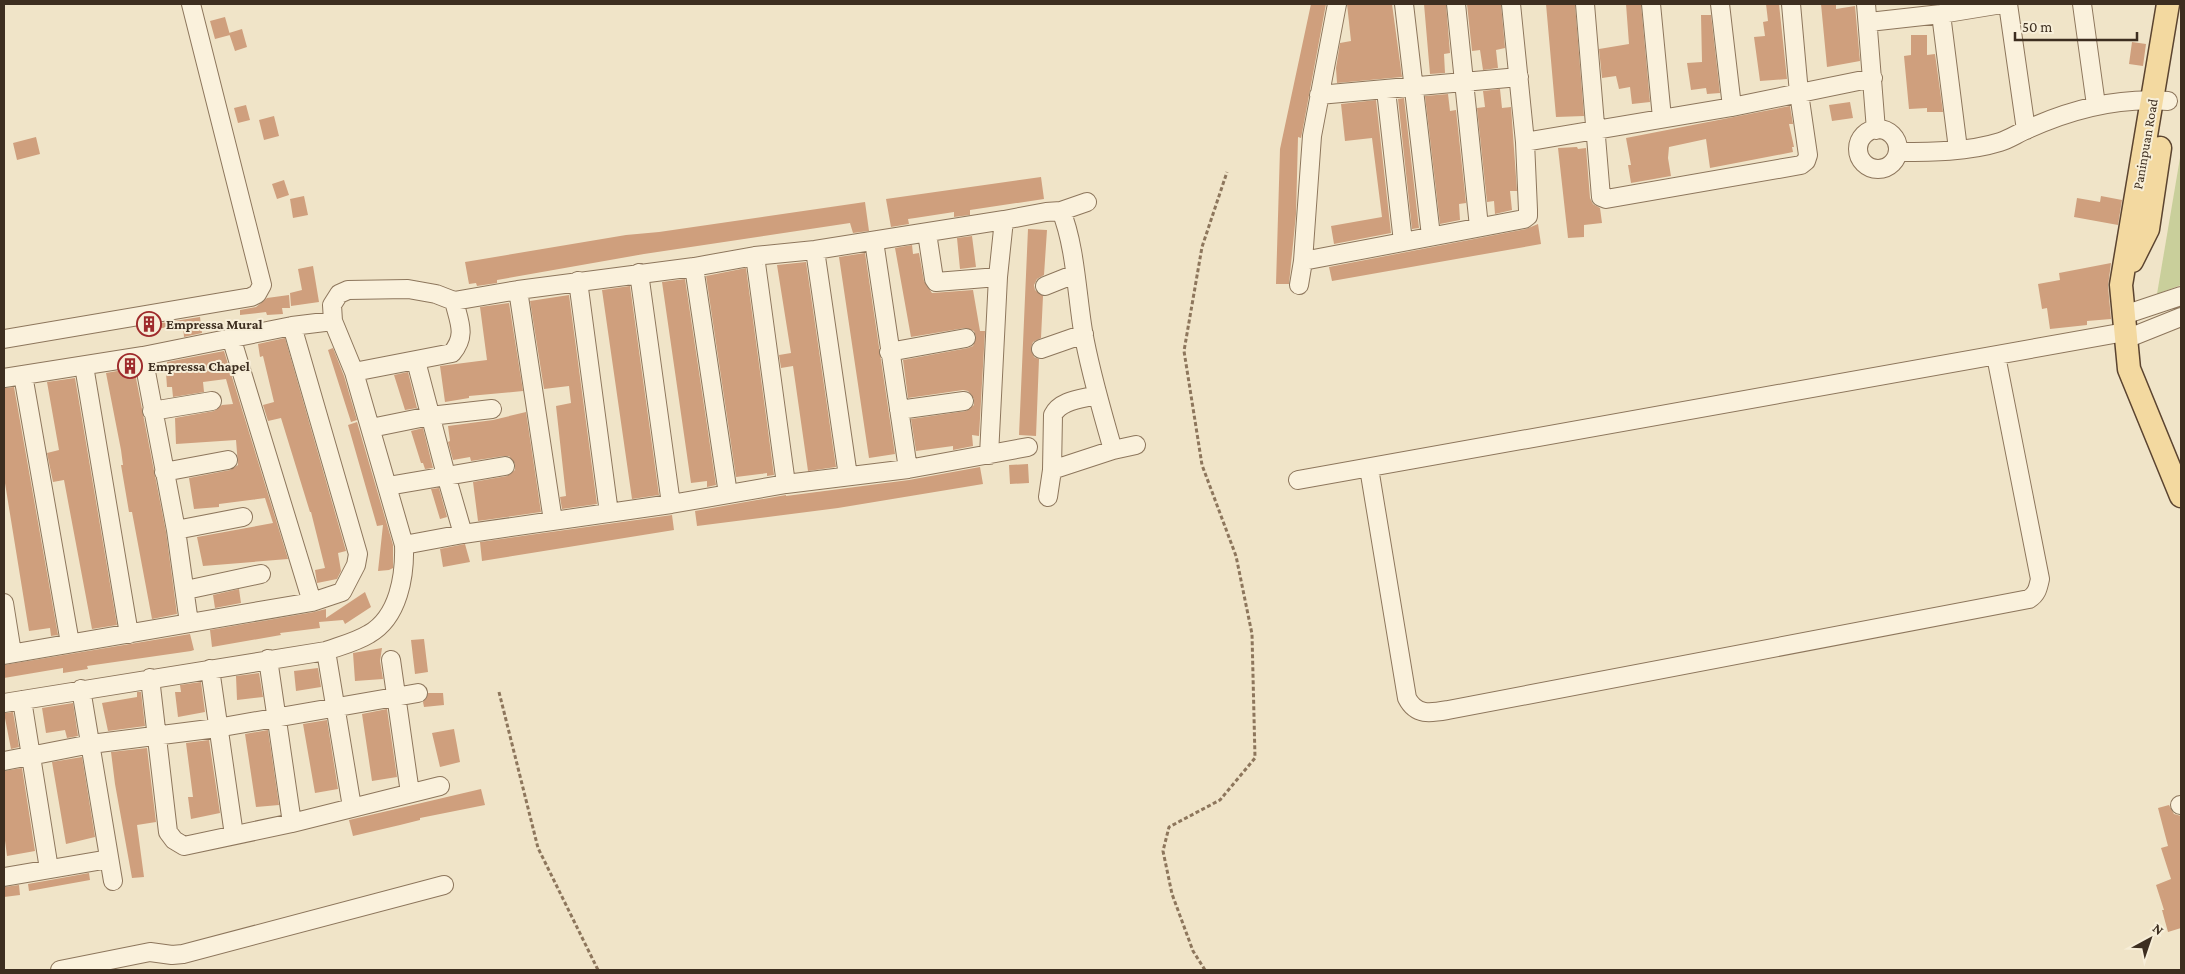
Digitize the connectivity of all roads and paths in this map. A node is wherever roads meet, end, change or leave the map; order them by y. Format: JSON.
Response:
{"nodes":[{"id":1,"x":191,"y":4,"type":"edge"},
{"id":2,"x":1338,"y":4,"type":"edge"},
{"id":3,"x":1404,"y":4,"type":"edge"},
{"id":4,"x":1456,"y":4,"type":"edge"},
{"id":5,"x":1511,"y":4,"type":"edge"},
{"id":6,"x":1584,"y":4,"type":"edge"},
{"id":7,"x":1651,"y":4,"type":"edge"},
{"id":8,"x":1720,"y":4,"type":"edge"},
{"id":9,"x":1791,"y":4,"type":"edge"},
{"id":10,"x":1866,"y":4,"type":"edge"},
{"id":11,"x":2002,"y":4,"type":"edge"},
{"id":12,"x":2008,"y":4,"type":"edge"},
{"id":13,"x":2082,"y":4,"type":"edge"},
{"id":14,"x":2168,"y":4,"type":"edge"},
{"id":15,"x":1941,"y":14,"type":"junction"},
{"id":16,"x":1869,"y":22,"type":"junction"},
{"id":17,"x":2181,"y":22,"type":"edge"},
{"id":18,"x":1519,"y":77,"type":"junction"},
{"id":19,"x":1873,"y":78,"type":"junction"},
{"id":20,"x":1464,"y":83,"type":"junction"},
{"id":21,"x":1414,"y":87,"type":"junction"},
{"id":22,"x":1386,"y":90,"type":"junction"},
{"id":23,"x":1799,"y":93,"type":"junction"},
{"id":24,"x":1319,"y":95,"type":"junction"},
{"id":25,"x":2160,"y":100,"type":"junction"},
{"id":26,"x":2096,"y":105,"type":"junction"},
{"id":27,"x":1732,"y":107,"type":"junction"},
{"id":28,"x":1662,"y":118,"type":"junction"},
{"id":29,"x":1594,"y":130,"type":"junction"},
{"id":30,"x":1876,"y":130,"type":"junction"},
{"id":31,"x":2026,"y":130,"type":"junction"},
{"id":32,"x":1525,"y":142,"type":"junction"},
{"id":33,"x":1958,"y":149,"type":"junction"},
{"id":34,"x":1898,"y":152,"type":"junction"},
{"id":35,"x":1227,"y":172,"type":"dead end"},
{"id":36,"x":1087,"y":202,"type":"dead end"},
{"id":37,"x":1061,"y":211,"type":"junction"},
{"id":38,"x":1004,"y":220,"type":"junction"},
{"id":39,"x":1479,"y":227,"type":"junction"},
{"id":40,"x":927,"y":233,"type":"junction"},
{"id":41,"x":1431,"y":236,"type":"junction"},
{"id":42,"x":874,"y":241,"type":"junction"},
{"id":43,"x":1403,"y":242,"type":"junction"},
{"id":44,"x":816,"y":250,"type":"junction"},
{"id":45,"x":755,"y":256,"type":"junction"},
{"id":46,"x":1303,"y":261,"type":"junction"},
{"id":47,"x":694,"y":267,"type":"junction"},
{"id":48,"x":639,"y":273,"type":"junction"},
{"id":49,"x":1075,"y":274,"type":"junction"},
{"id":50,"x":998,"y":277,"type":"junction"},
{"id":51,"x":578,"y":281,"type":"junction"},
{"id":52,"x":1299,"y":285,"type":"dead end"},
{"id":53,"x":1045,"y":286,"type":"dead end"},
{"id":54,"x":518,"y":290,"type":"junction"},
{"id":55,"x":2181,"y":296,"type":"edge"},
{"id":56,"x":454,"y":301,"type":"junction"},
{"id":57,"x":2181,"y":317,"type":"edge"},
{"id":58,"x":333,"y":321,"type":"junction"},
{"id":59,"x":292,"y":326,"type":"junction"},
{"id":60,"x":2125,"y":329,"type":"junction"},
{"id":61,"x":1084,"y":334,"type":"junction"},
{"id":62,"x":231,"y":337,"type":"junction"},
{"id":63,"x":966,"y":338,"type":"dead end"},
{"id":64,"x":4,"y":339,"type":"edge"},
{"id":65,"x":1041,"y":349,"type":"dead end"},
{"id":66,"x":889,"y":352,"type":"junction"},
{"id":67,"x":143,"y":356,"type":"junction"},
{"id":68,"x":1996,"y":356,"type":"junction"},
{"id":69,"x":416,"y":361,"type":"junction"},
{"id":70,"x":84,"y":366,"type":"junction"},
{"id":71,"x":354,"y":372,"type":"junction"},
{"id":72,"x":23,"y":375,"type":"junction"},
{"id":73,"x":4,"y":378,"type":"edge"},
{"id":74,"x":1097,"y":395,"type":"junction"},
{"id":75,"x":212,"y":401,"type":"dead end"},
{"id":76,"x":964,"y":401,"type":"dead end"},
{"id":77,"x":492,"y":409,"type":"dead end"},
{"id":78,"x":899,"y":410,"type":"junction"},
{"id":79,"x":152,"y":411,"type":"junction"},
{"id":80,"x":430,"y":416,"type":"junction"},
{"id":81,"x":371,"y":428,"type":"junction"},
{"id":82,"x":1136,"y":445,"type":"dead end"},
{"id":83,"x":1028,"y":447,"type":"dead end"},
{"id":84,"x":1113,"y":450,"type":"junction"},
{"id":85,"x":989,"y":455,"type":"junction"},
{"id":86,"x":228,"y":460,"type":"dead end"},
{"id":87,"x":505,"y":466,"type":"dead end"},
{"id":88,"x":1369,"y":468,"type":"junction"},
{"id":89,"x":908,"y":469,"type":"junction"},
{"id":90,"x":1052,"y":470,"type":"junction"},
{"id":91,"x":164,"y":472,"type":"junction"},
{"id":92,"x":446,"y":475,"type":"junction"},
{"id":93,"x":848,"y":476,"type":"junction"},
{"id":94,"x":1298,"y":480,"type":"dead end"},
{"id":95,"x":786,"y":484,"type":"junction"},
{"id":96,"x":388,"y":486,"type":"junction"},
{"id":97,"x":728,"y":494,"type":"junction"},
{"id":98,"x":2181,"y":496,"type":"edge"},
{"id":99,"x":1048,"y":497,"type":"dead end"},
{"id":100,"x":672,"y":504,"type":"junction"},
{"id":101,"x":609,"y":513,"type":"junction"},
{"id":102,"x":244,"y":517,"type":"dead end"},
{"id":103,"x":553,"y":521,"type":"junction"},
{"id":104,"x":176,"y":530,"type":"junction"},
{"id":105,"x":463,"y":534,"type":"junction"},
{"id":106,"x":404,"y":545,"type":"junction"},
{"id":107,"x":261,"y":574,"type":"dead end"},
{"id":108,"x":186,"y":590,"type":"junction"},
{"id":109,"x":312,"y":602,"type":"junction"},
{"id":110,"x":4,"y":603,"type":"edge"},
{"id":111,"x":189,"y":623,"type":"junction"},
{"id":112,"x":130,"y":634,"type":"junction"},
{"id":113,"x":70,"y":643,"type":"junction"},
{"id":114,"x":326,"y":651,"type":"junction"},
{"id":115,"x":8,"y":654,"type":"edge"},
{"id":116,"x":268,"y":659,"type":"junction"},
{"id":117,"x":390,"y":660,"type":"dead end"},
{"id":118,"x":210,"y":669,"type":"junction"},
{"id":119,"x":150,"y":678,"type":"junction"},
{"id":120,"x":80,"y":689,"type":"junction"},
{"id":121,"x":500,"y":692,"type":"dead end"},
{"id":122,"x":418,"y":693,"type":"dead end"},
{"id":123,"x":395,"y":696,"type":"junction"},
{"id":124,"x":22,"y":700,"type":"junction"},
{"id":125,"x":4,"y":703,"type":"edge"},
{"id":126,"x":335,"y":706,"type":"junction"},
{"id":127,"x":277,"y":716,"type":"junction"},
{"id":128,"x":217,"y":728,"type":"junction"},
{"id":129,"x":158,"y":737,"type":"junction"},
{"id":130,"x":91,"y":744,"type":"junction"},
{"id":131,"x":32,"y":756,"type":"junction"},
{"id":132,"x":4,"y":761,"type":"edge"},
{"id":133,"x":440,"y":786,"type":"dead end"},
{"id":134,"x":410,"y":793,"type":"junction"},
{"id":135,"x":352,"y":807,"type":"junction"},
{"id":136,"x":292,"y":823,"type":"junction"},
{"id":137,"x":234,"y":835,"type":"junction"},
{"id":138,"x":109,"y":859,"type":"junction"},
{"id":139,"x":48,"y":869,"type":"junction"},
{"id":140,"x":4,"y":877,"type":"edge"},
{"id":141,"x":113,"y":881,"type":"dead end"},
{"id":142,"x":444,"y":885,"type":"dead end"},
{"id":143,"x":139,"y":963,"type":"edge"},
{"id":144,"x":60,"y":970,"type":"edge"},
{"id":145,"x":598,"y":970,"type":"edge"},
{"id":146,"x":1205,"y":970,"type":"edge"}],
"edges":[{"from":1,"to":64,"type":"street"},
{"from":2,"to":24,"type":"street"},
{"from":3,"to":21,"type":"street"},
{"from":4,"to":20,"type":"street"},
{"from":5,"to":18,"type":"street"},
{"from":6,"to":29,"type":"street"},
{"from":7,"to":28,"type":"street"},
{"from":8,"to":27,"type":"street"},
{"from":9,"to":23,"type":"street"},
{"from":10,"to":16,"type":"street"},
{"from":11,"to":15,"type":"street"},
{"from":12,"to":31,"type":"street"},
{"from":13,"to":26,"type":"street"},
{"from":14,"to":25,"type":"main road","name":"Paninpuan Road"},
{"from":15,"to":16,"type":"street"},
{"from":15,"to":33,"type":"street"},
{"from":16,"to":19,"type":"street"},
{"from":17,"to":25,"type":"main road","name":"Paninpuan Road"},
{"from":18,"to":20,"type":"street"},
{"from":18,"to":32,"type":"street"},
{"from":19,"to":23,"type":"street"},
{"from":19,"to":30,"type":"street"},
{"from":20,"to":21,"type":"street"},
{"from":20,"to":39,"type":"street"},
{"from":21,"to":22,"type":"street"},
{"from":21,"to":41,"type":"street"},
{"from":22,"to":24,"type":"street"},
{"from":22,"to":43,"type":"street"},
{"from":23,"to":27,"type":"street"},
{"from":23,"to":29,"type":"street"},
{"from":24,"to":46,"type":"street"},
{"from":25,"to":26,"type":"street"},
{"from":25,"to":60,"type":"main road","name":"Paninpuan Road"},
{"from":26,"to":31,"type":"street"},
{"from":27,"to":28,"type":"street"},
{"from":28,"to":29,"type":"street"},
{"from":29,"to":32,"type":"street"},
{"from":30,"to":34,"type":"street"},
{"from":30,"to":34,"type":"street"},
{"from":31,"to":33,"type":"street"},
{"from":32,"to":39,"type":"street"},
{"from":33,"to":34,"type":"street"},
{"from":35,"to":146,"type":"path"},
{"from":36,"to":37,"type":"street"},
{"from":37,"to":38,"type":"street"},
{"from":37,"to":49,"type":"street"},
{"from":38,"to":40,"type":"street"},
{"from":38,"to":50,"type":"street"},
{"from":39,"to":41,"type":"street"},
{"from":40,"to":42,"type":"street"},
{"from":40,"to":50,"type":"street"},
{"from":41,"to":43,"type":"street"},
{"from":42,"to":44,"type":"street"},
{"from":42,"to":66,"type":"street"},
{"from":43,"to":46,"type":"street"},
{"from":44,"to":45,"type":"street"},
{"from":44,"to":93,"type":"street"},
{"from":45,"to":47,"type":"street"},
{"from":45,"to":95,"type":"street"},
{"from":46,"to":52,"type":"street"},
{"from":47,"to":48,"type":"street"},
{"from":47,"to":97,"type":"street"},
{"from":48,"to":51,"type":"street"},
{"from":48,"to":100,"type":"street"},
{"from":49,"to":53,"type":"street"},
{"from":49,"to":61,"type":"street"},
{"from":50,"to":85,"type":"street"},
{"from":51,"to":54,"type":"street"},
{"from":51,"to":101,"type":"street"},
{"from":54,"to":56,"type":"street"},
{"from":54,"to":103,"type":"street"},
{"from":55,"to":60,"type":"street"},
{"from":56,"to":58,"type":"street"},
{"from":56,"to":69,"type":"street"},
{"from":57,"to":60,"type":"street"},
{"from":58,"to":59,"type":"street"},
{"from":58,"to":71,"type":"street"},
{"from":59,"to":62,"type":"street"},
{"from":59,"to":109,"type":"street"},
{"from":60,"to":68,"type":"street"},
{"from":60,"to":98,"type":"main road","name":"Paninpuan Road"},
{"from":61,"to":65,"type":"street"},
{"from":61,"to":74,"type":"street"},
{"from":62,"to":67,"type":"street"},
{"from":62,"to":109,"type":"street"},
{"from":63,"to":66,"type":"street"},
{"from":66,"to":78,"type":"street"},
{"from":67,"to":70,"type":"street"},
{"from":67,"to":79,"type":"street"},
{"from":68,"to":88,"type":"street"},
{"from":68,"to":88,"type":"street"},
{"from":69,"to":71,"type":"street"},
{"from":69,"to":80,"type":"street"},
{"from":70,"to":72,"type":"street"},
{"from":70,"to":112,"type":"street"},
{"from":71,"to":81,"type":"street"},
{"from":72,"to":73,"type":"street"},
{"from":72,"to":113,"type":"street"},
{"from":74,"to":84,"type":"street"},
{"from":74,"to":90,"type":"street"},
{"from":75,"to":79,"type":"street"},
{"from":76,"to":78,"type":"street"},
{"from":77,"to":80,"type":"street"},
{"from":78,"to":89,"type":"street"},
{"from":79,"to":91,"type":"street"},
{"from":80,"to":81,"type":"street"},
{"from":80,"to":92,"type":"street"},
{"from":81,"to":96,"type":"street"},
{"from":82,"to":84,"type":"street"},
{"from":83,"to":85,"type":"street"},
{"from":84,"to":90,"type":"street"},
{"from":85,"to":89,"type":"street"},
{"from":86,"to":91,"type":"street"},
{"from":87,"to":92,"type":"street"},
{"from":88,"to":94,"type":"street"},
{"from":89,"to":93,"type":"street"},
{"from":90,"to":99,"type":"street"},
{"from":91,"to":104,"type":"street"},
{"from":92,"to":96,"type":"street"},
{"from":92,"to":105,"type":"street"},
{"from":93,"to":95,"type":"street"},
{"from":95,"to":97,"type":"street"},
{"from":96,"to":106,"type":"street"},
{"from":97,"to":100,"type":"street"},
{"from":100,"to":101,"type":"street"},
{"from":101,"to":103,"type":"street"},
{"from":102,"to":104,"type":"street"},
{"from":103,"to":105,"type":"street"},
{"from":104,"to":108,"type":"street"},
{"from":105,"to":106,"type":"street"},
{"from":106,"to":114,"type":"street"},
{"from":107,"to":108,"type":"street"},
{"from":108,"to":111,"type":"street"},
{"from":109,"to":111,"type":"street"},
{"from":110,"to":115,"type":"street"},
{"from":111,"to":112,"type":"street"},
{"from":112,"to":113,"type":"street"},
{"from":113,"to":115,"type":"street"},
{"from":114,"to":116,"type":"street"},
{"from":114,"to":126,"type":"street"},
{"from":116,"to":118,"type":"street"},
{"from":116,"to":127,"type":"street"},
{"from":117,"to":123,"type":"street"},
{"from":118,"to":119,"type":"street"},
{"from":118,"to":128,"type":"street"},
{"from":119,"to":120,"type":"street"},
{"from":119,"to":129,"type":"street"},
{"from":120,"to":124,"type":"street"},
{"from":120,"to":130,"type":"street"},
{"from":121,"to":145,"type":"path"},
{"from":122,"to":123,"type":"street"},
{"from":123,"to":126,"type":"street"},
{"from":123,"to":134,"type":"street"},
{"from":124,"to":125,"type":"street"},
{"from":124,"to":131,"type":"street"},
{"from":126,"to":127,"type":"street"},
{"from":126,"to":135,"type":"street"},
{"from":127,"to":128,"type":"street"},
{"from":127,"to":136,"type":"street"},
{"from":128,"to":129,"type":"street"},
{"from":128,"to":137,"type":"street"},
{"from":129,"to":130,"type":"street"},
{"from":129,"to":137,"type":"street"},
{"from":130,"to":131,"type":"street"},
{"from":130,"to":138,"type":"street"},
{"from":131,"to":132,"type":"street"},
{"from":131,"to":139,"type":"street"},
{"from":133,"to":134,"type":"street"},
{"from":134,"to":135,"type":"street"},
{"from":135,"to":136,"type":"street"},
{"from":136,"to":137,"type":"street"},
{"from":138,"to":139,"type":"street"},
{"from":138,"to":141,"type":"street"},
{"from":139,"to":140,"type":"street"},
{"from":142,"to":143,"type":"street"},
{"from":143,"to":144,"type":"street"}]}
